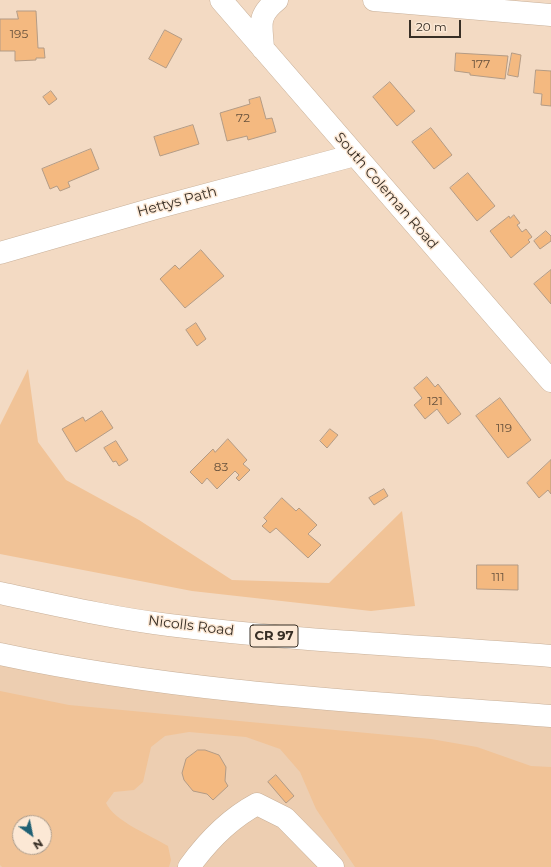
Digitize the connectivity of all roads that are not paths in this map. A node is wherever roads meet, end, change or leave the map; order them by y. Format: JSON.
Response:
{"nodes":[{"id":1,"x":221,"y":0,"type":"edge"},
{"id":2,"x":277,"y":0,"type":"edge"},
{"id":3,"x":374,"y":0,"type":"edge"},
{"id":4,"x":551,"y":15,"type":"edge"},
{"id":5,"x":263,"y":49,"type":"junction"},
{"id":6,"x":355,"y":155,"type":"junction"},
{"id":7,"x":0,"y":253,"type":"edge"},
{"id":8,"x":551,"y":381,"type":"edge"},
{"id":9,"x":0,"y":593,"type":"edge"},
{"id":10,"x":551,"y":648,"type":"edge"},
{"id":11,"x":471,"y":649,"type":"junction"},
{"id":12,"x":0,"y":654,"type":"edge"},
{"id":13,"x":551,"y":656,"type":"edge"},
{"id":14,"x":551,"y":716,"type":"edge"},
{"id":15,"x":189,"y":867,"type":"edge"},
{"id":16,"x":333,"y":867,"type":"edge"}],
"edges":[{"from":1,"to":5,"type":"main road","name":"South Coleman Road"},
{"from":2,"to":5,"type":"main road"},
{"from":3,"to":4,"type":"main road"},
{"from":5,"to":6,"type":"main road","name":"South Coleman Road"},
{"from":6,"to":7,"type":"main road","name":"Hettys Path"},
{"from":6,"to":8,"type":"main road","name":"South Coleman Road"},
{"from":9,"to":11,"type":"main road","name":"Nicolls Road","number":"CR 97"},
{"from":10,"to":11,"type":"main road"},
{"from":11,"to":13,"type":"main road","name":"Nicolls Road","number":"CR 97"},
{"from":12,"to":14,"type":"main road"},
{"from":15,"to":16,"type":"main road"}]}
